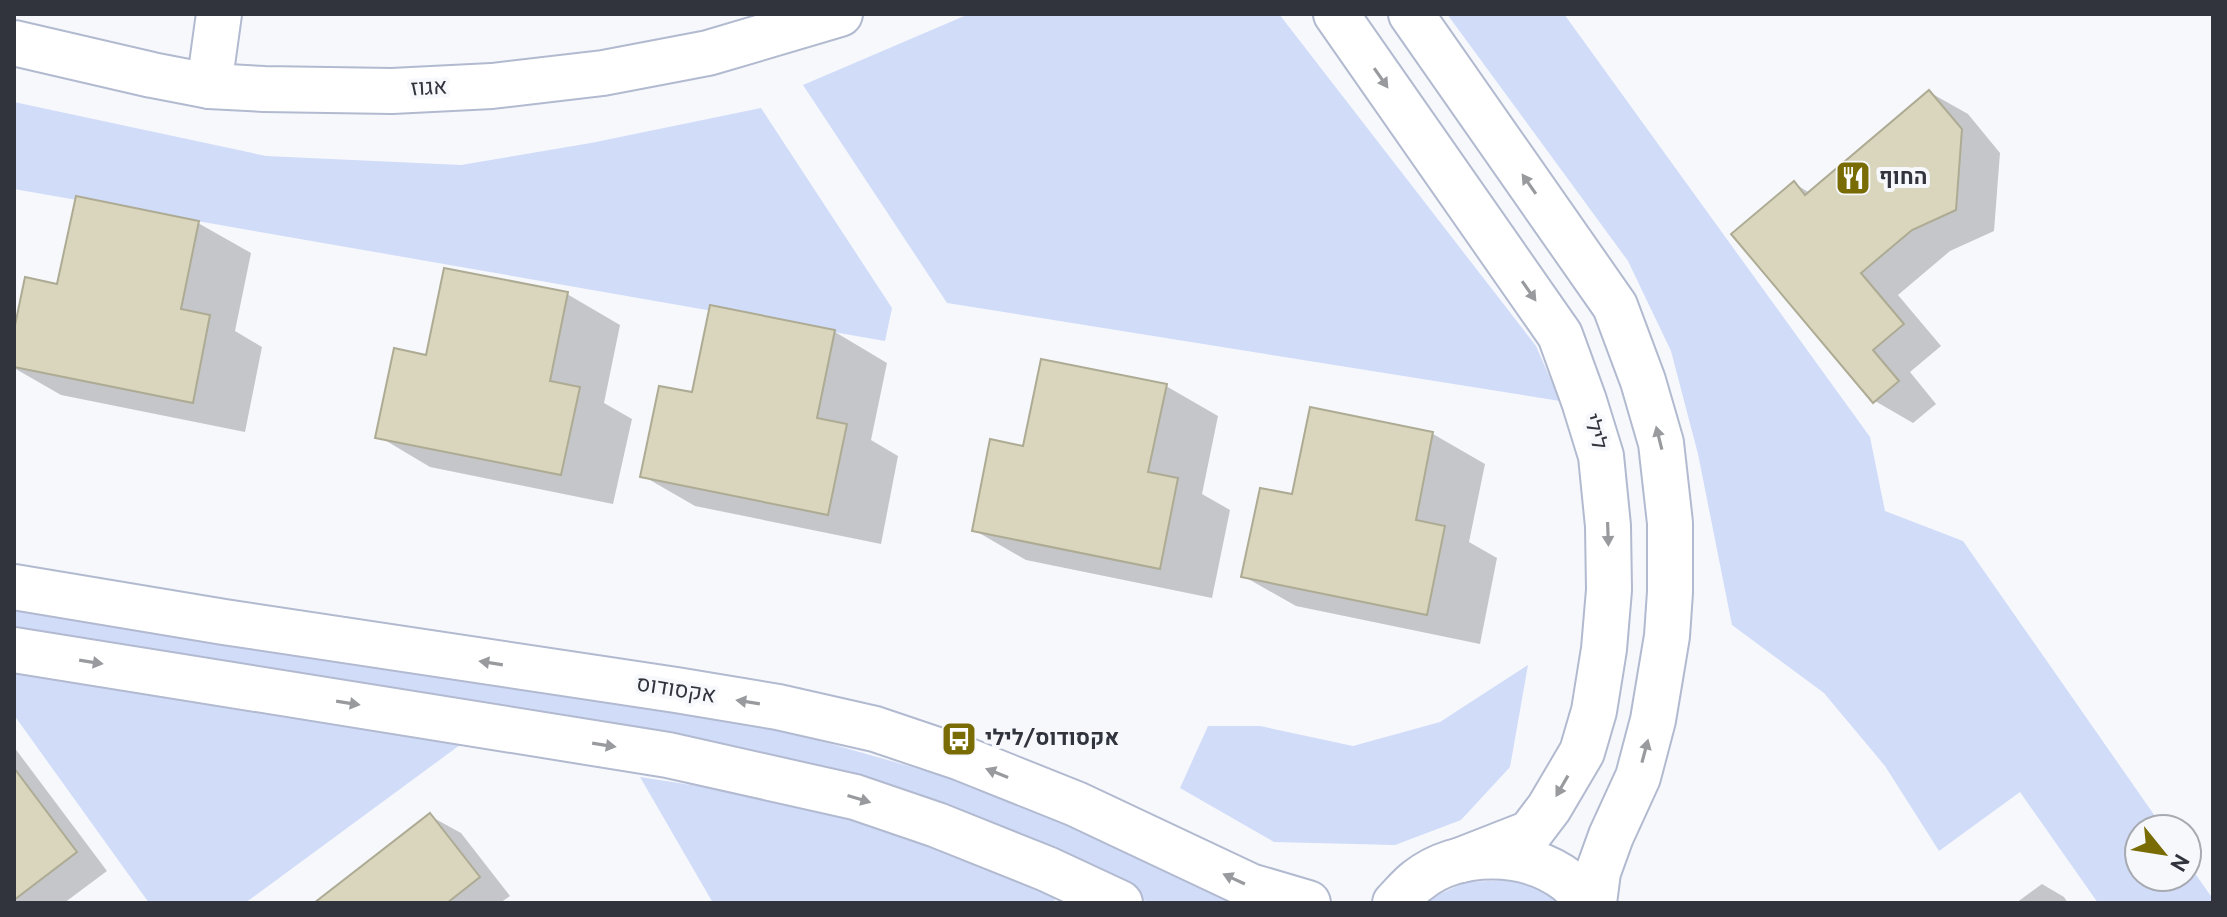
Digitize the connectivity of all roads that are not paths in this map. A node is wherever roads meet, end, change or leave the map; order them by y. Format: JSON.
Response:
{"nodes":[{"id":1,"x":219,"y":14,"type":"edge"},
{"id":2,"x":840,"y":14,"type":"edge"},
{"id":3,"x":1336,"y":14,"type":"edge"},
{"id":4,"x":1411,"y":14,"type":"edge"},
{"id":5,"x":14,"y":43,"type":"edge"},
{"id":6,"x":209,"y":86,"type":"junction"},
{"id":7,"x":14,"y":587,"type":"edge"},
{"id":8,"x":14,"y":650,"type":"edge"},
{"id":9,"x":1461,"y":860,"type":"junction"},
{"id":10,"x":1406,"y":892,"type":"edge"},
{"id":11,"x":1120,"y":903,"type":"edge"},
{"id":12,"x":1308,"y":903,"type":"edge"},
{"id":13,"x":1378,"y":903,"type":"edge"},
{"id":14,"x":1592,"y":903,"type":"edge"}],
"edges":[{"from":1,"to":6,"type":"street"},
{"from":2,"to":6,"type":"street","name":"אגוז"},
{"from":3,"to":9,"type":"street","name":"לילי","one_way":true},
{"from":14,"to":4,"type":"street","one_way":true},
{"from":5,"to":6,"type":"street","name":"אגוז"},
{"from":12,"to":7,"type":"street","name":"אקסודוס","one_way":true},
{"from":8,"to":11,"type":"street","one_way":true},
{"from":9,"to":10,"type":"street","name":"לילי"},
{"from":9,"to":14,"type":"street"},
{"from":10,"to":13,"type":"street"}]}
